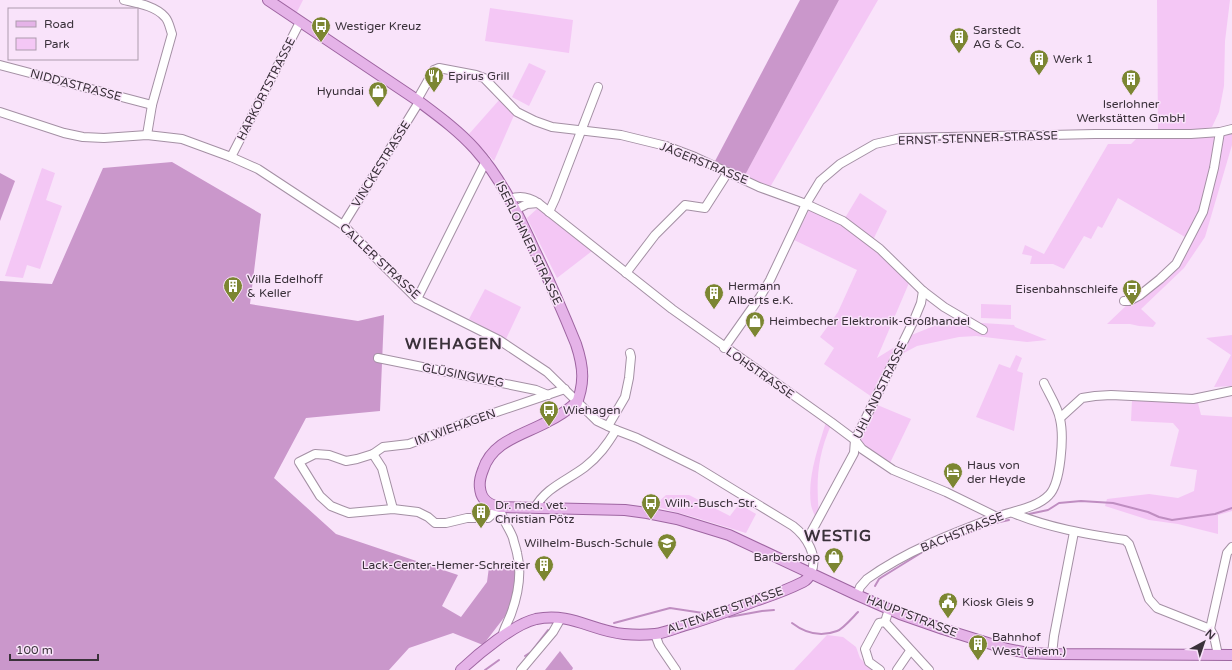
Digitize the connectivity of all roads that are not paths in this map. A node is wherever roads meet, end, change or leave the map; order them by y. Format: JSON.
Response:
{"nodes":[{"id":1,"x":124,"y":0,"type":"edge"},
{"id":2,"x":268,"y":0,"type":"edge"},
{"id":3,"x":300,"y":22,"type":"junction"},
{"id":4,"x":0,"y":65,"type":"edge"},
{"id":5,"x":598,"y":87,"type":"dead end"},
{"id":6,"x":418,"y":101,"type":"junction"},
{"id":7,"x":152,"y":105,"type":"junction"},
{"id":8,"x":0,"y":112,"type":"edge"},
{"id":9,"x":581,"y":129,"type":"junction"},
{"id":10,"x":1232,"y":129,"type":"edge"},
{"id":11,"x":1220,"y":132,"type":"junction"},
{"id":12,"x":147,"y":135,"type":"junction"},
{"id":13,"x":231,"y":157,"type":"junction"},
{"id":14,"x":486,"y":162,"type":"junction"},
{"id":15,"x":728,"y":172,"type":"junction"},
{"id":16,"x":510,"y":199,"type":"junction"},
{"id":17,"x":538,"y":203,"type":"junction"},
{"id":18,"x":806,"y":204,"type":"junction"},
{"id":19,"x":515,"y":210,"type":"junction"},
{"id":20,"x":549,"y":212,"type":"junction"},
{"id":21,"x":343,"y":225,"type":"junction"},
{"id":22,"x":626,"y":273,"type":"junction"},
{"id":23,"x":923,"y":291,"type":"junction"},
{"id":24,"x":417,"y":299,"type":"junction"},
{"id":25,"x":1124,"y":301,"type":"dead end"},
{"id":26,"x":983,"y":330,"type":"dead end"},
{"id":27,"x":724,"y":348,"type":"junction"},
{"id":28,"x":630,"y":353,"type":"dead end"},
{"id":29,"x":378,"y":358,"type":"dead end"},
{"id":30,"x":1044,"y":382,"type":"dead end"},
{"id":31,"x":565,"y":389,"type":"junction"},
{"id":32,"x":1232,"y":391,"type":"edge"},
{"id":33,"x":548,"y":395,"type":"junction"},
{"id":34,"x":577,"y":402,"type":"junction"},
{"id":35,"x":1060,"y":418,"type":"junction"},
{"id":36,"x":608,"y":426,"type":"junction"},
{"id":37,"x":616,"y":430,"type":"junction"},
{"id":38,"x":855,"y":440,"type":"junction"},
{"id":39,"x":374,"y":454,"type":"junction"},
{"id":40,"x":500,"y":507,"type":"junction"},
{"id":41,"x":536,"y":508,"type":"junction"},
{"id":42,"x":393,"y":509,"type":"junction"},
{"id":43,"x":1013,"y":512,"type":"junction"},
{"id":44,"x":997,"y":517,"type":"junction"},
{"id":45,"x":1074,"y":532,"type":"junction"},
{"id":46,"x":807,"y":540,"type":"junction"},
{"id":47,"x":1232,"y":547,"type":"edge"},
{"id":48,"x":811,"y":573,"type":"junction"},
{"id":49,"x":856,"y":595,"type":"junction"},
{"id":50,"x":889,"y":609,"type":"junction"},
{"id":51,"x":561,"y":618,"type":"junction"},
{"id":52,"x":885,"y":622,"type":"junction"},
{"id":53,"x":1210,"y":629,"type":"junction"},
{"id":54,"x":656,"y":634,"type":"junction"},
{"id":55,"x":502,"y":637,"type":"junction"},
{"id":56,"x":910,"y":651,"type":"junction"},
{"id":57,"x":1052,"y":654,"type":"junction"},
{"id":58,"x":1218,"y":655,"type":"junction"},
{"id":59,"x":1232,"y":655,"type":"edge"},
{"id":60,"x":462,"y":670,"type":"edge"},
{"id":61,"x":521,"y":670,"type":"edge"},
{"id":62,"x":676,"y":670,"type":"edge"},
{"id":63,"x":880,"y":670,"type":"edge"},
{"id":64,"x":897,"y":670,"type":"edge"},
{"id":65,"x":929,"y":670,"type":"edge"}],
"edges":[{"from":1,"to":7,"type":"street"},
{"from":2,"to":3,"type":"main road","name":"ISERLOHNER STRASSE"},
{"from":3,"to":6,"type":"main road","name":"ISERLOHNER STRASSE"},
{"from":3,"to":13,"type":"street","name":"HARKORTSTRASSE"},
{"from":4,"to":7,"type":"street","name":"NIDDASTRASSE"},
{"from":5,"to":9,"type":"street"},
{"from":6,"to":9,"type":"street","name":"JÄGERSTRASSE"},
{"from":6,"to":14,"type":"main road","name":"ISERLOHNER STRASSE"},
{"from":6,"to":21,"type":"street","name":"VINCKESTRASSE"},
{"from":7,"to":12,"type":"street"},
{"from":8,"to":12,"type":"street","name":"CALLER STRASSE"},
{"from":9,"to":15,"type":"street","name":"JÄGERSTRASSE"},
{"from":9,"to":20,"type":"street"},
{"from":10,"to":11,"type":"street","name":"ERNST-STENNER-STRASSE"},
{"from":11,"to":18,"type":"street","name":"ERNST-STENNER-STRASSE"},
{"from":11,"to":25,"type":"street"},
{"from":12,"to":13,"type":"street","name":"CALLER STRASSE"},
{"from":13,"to":21,"type":"street","name":"CALLER STRASSE"},
{"from":14,"to":16,"type":"main road","name":"ISERLOHNER STRASSE"},
{"from":14,"to":24,"type":"street"},
{"from":15,"to":18,"type":"street","name":"JÄGERSTRASSE"},
{"from":15,"to":22,"type":"street"},
{"from":16,"to":17,"type":"street","name":"LOHSTRASSE"},
{"from":16,"to":19,"type":"main road","name":"ISERLOHNER STRASSE"},
{"from":17,"to":19,"type":"street"},
{"from":17,"to":20,"type":"street","name":"LOHSTRASSE"},
{"from":18,"to":23,"type":"street","name":"JÄGERSTRASSE"},
{"from":18,"to":27,"type":"street","name":"ERNST-STENNER-STRASSE"},
{"from":19,"to":34,"type":"main road","name":"ISERLOHNER STRASSE"},
{"from":20,"to":22,"type":"street","name":"LOHSTRASSE"},
{"from":21,"to":24,"type":"street","name":"CALLER STRASSE"},
{"from":22,"to":27,"type":"street","name":"LOHSTRASSE"},
{"from":23,"to":26,"type":"street","name":"JÄGERSTRASSE"},
{"from":23,"to":38,"type":"street","name":"UHLANDSTRASSE"},
{"from":24,"to":31,"type":"street","name":"CALLER STRASSE"},
{"from":27,"to":38,"type":"street","name":"LOHSTRASSE"},
{"from":28,"to":36,"type":"street"},
{"from":29,"to":33,"type":"street","name":"GLÜSINGWEG"},
{"from":30,"to":35,"type":"street"},
{"from":31,"to":33,"type":"street","name":"IM WIEHAGEN"},
{"from":31,"to":34,"type":"street","name":"CALLER STRASSE"},
{"from":32,"to":35,"type":"street"},
{"from":33,"to":39,"type":"street","name":"IM WIEHAGEN"},
{"from":34,"to":36,"type":"street","name":"CALLER STRASSE"},
{"from":34,"to":40,"type":"main road"},
{"from":35,"to":43,"type":"street","name":"BACHSTRASSE"},
{"from":36,"to":37,"type":"street","name":"CALLER STRASSE"},
{"from":37,"to":41,"type":"street"},
{"from":37,"to":46,"type":"street","name":"CALLER STRASSE"},
{"from":38,"to":44,"type":"street","name":"LOHSTRASSE"},
{"from":38,"to":46,"type":"street","name":"UHLANDSTRASSE"},
{"from":39,"to":42,"type":"street"},
{"from":39,"to":42,"type":"street","name":"IM WIEHAGEN"},
{"from":40,"to":41,"type":"main road"},
{"from":40,"to":42,"type":"street"},
{"from":40,"to":55,"type":"street"},
{"from":41,"to":48,"type":"main road"},
{"from":43,"to":44,"type":"street","name":"BACHSTRASSE"},
{"from":43,"to":45,"type":"street"},
{"from":44,"to":49,"type":"street","name":"BACHSTRASSE"},
{"from":45,"to":53,"type":"street"},
{"from":45,"to":57,"type":"street"},
{"from":46,"to":48,"type":"street"},
{"from":47,"to":53,"type":"street"},
{"from":48,"to":49,"type":"main road","name":"HAUPTSTRASSE"},
{"from":48,"to":54,"type":"main road","name":"ALTENAER STRASSE"},
{"from":49,"to":50,"type":"main road","name":"HAUPTSTRASSE"},
{"from":50,"to":52,"type":"street"},
{"from":50,"to":57,"type":"main road","name":"HAUPTSTRASSE"},
{"from":51,"to":54,"type":"main road","name":"ALTENAER STRASSE"},
{"from":51,"to":55,"type":"main road","name":"ALTENAER STRASSE"},
{"from":51,"to":61,"type":"street"},
{"from":52,"to":56,"type":"street"},
{"from":52,"to":63,"type":"street"},
{"from":53,"to":58,"type":"street"},
{"from":54,"to":62,"type":"street"},
{"from":55,"to":60,"type":"main road","name":"ALTENAER STRASSE"},
{"from":56,"to":64,"type":"street"},
{"from":56,"to":65,"type":"street"},
{"from":57,"to":58,"type":"main road","name":"HAUPTSTRASSE"},
{"from":58,"to":59,"type":"main road","name":"HAUPTSTRASSE"}]}
